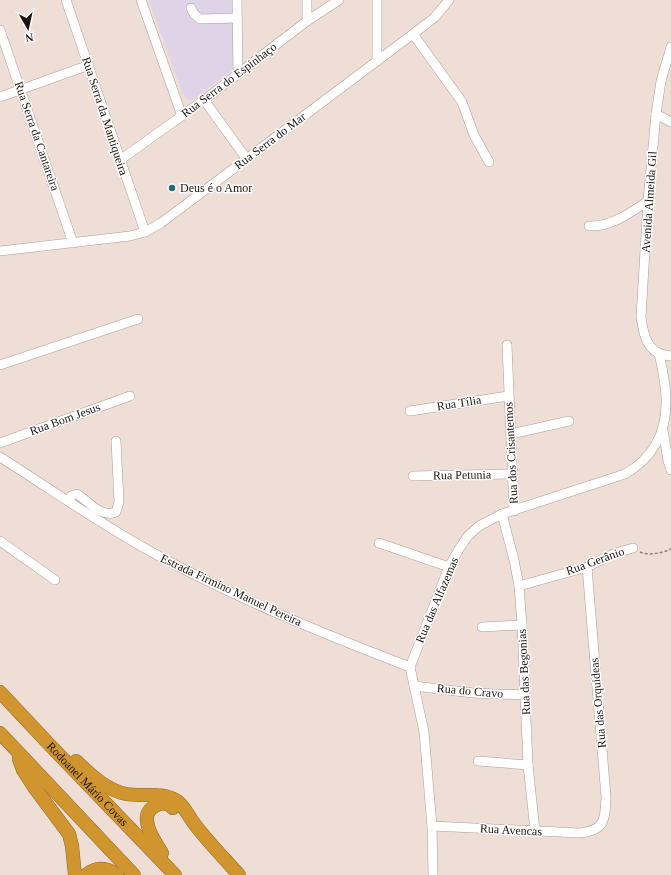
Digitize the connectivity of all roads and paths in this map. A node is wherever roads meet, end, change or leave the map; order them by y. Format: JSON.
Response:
{"nodes":[{"id":1,"x":66,"y":0,"type":"edge"},
{"id":2,"x":141,"y":0,"type":"edge"},
{"id":3,"x":237,"y":0,"type":"edge"},
{"id":4,"x":307,"y":0,"type":"edge"},
{"id":5,"x":339,"y":0,"type":"edge"},
{"id":6,"x":377,"y":0,"type":"edge"},
{"id":7,"x":449,"y":0,"type":"edge"},
{"id":8,"x":192,"y":8,"type":"dead end"},
{"id":9,"x":237,"y":18,"type":"junction"},
{"id":10,"x":307,"y":21,"type":"junction"},
{"id":11,"x":0,"y":30,"type":"edge"},
{"id":12,"x":413,"y":34,"type":"junction"},
{"id":13,"x":671,"y":47,"type":"edge"},
{"id":14,"x":377,"y":61,"type":"junction"},
{"id":15,"x":88,"y":65,"type":"junction"},
{"id":16,"x":238,"y":74,"type":"junction"},
{"id":17,"x":21,"y":89,"type":"junction"},
{"id":18,"x":0,"y":97,"type":"edge"},
{"id":19,"x":204,"y":100,"type":"junction"},
{"id":20,"x":656,"y":114,"type":"junction"},
{"id":21,"x":182,"y":116,"type":"junction"},
{"id":22,"x":671,"y":122,"type":"edge"},
{"id":23,"x":246,"y":158,"type":"junction"},
{"id":24,"x":120,"y":160,"type":"junction"},
{"id":25,"x":489,"y":162,"type":"dead end"},
{"id":26,"x":648,"y":201,"type":"junction"},
{"id":27,"x":589,"y":226,"type":"dead end"},
{"id":28,"x":145,"y":232,"type":"junction"},
{"id":29,"x":73,"y":243,"type":"junction"},
{"id":30,"x":0,"y":251,"type":"edge"},
{"id":31,"x":138,"y":319,"type":"dead end"},
{"id":32,"x":507,"y":345,"type":"dead end"},
{"id":33,"x":659,"y":353,"type":"junction"},
{"id":34,"x":671,"y":356,"type":"edge"},
{"id":35,"x":0,"y":365,"type":"edge"},
{"id":36,"x":130,"y":396,"type":"dead end"},
{"id":37,"x":508,"y":396,"type":"junction"},
{"id":38,"x":410,"y":411,"type":"dead end"},
{"id":39,"x":569,"y":421,"type":"dead end"},
{"id":40,"x":663,"y":428,"type":"junction"},
{"id":41,"x":511,"y":434,"type":"junction"},
{"id":42,"x":116,"y":441,"type":"dead end"},
{"id":43,"x":0,"y":443,"type":"edge"},
{"id":44,"x":0,"y":457,"type":"edge"},
{"id":45,"x":671,"y":470,"type":"edge"},
{"id":46,"x":512,"y":474,"type":"junction"},
{"id":47,"x":413,"y":476,"type":"dead end"},
{"id":48,"x":68,"y":501,"type":"junction"},
{"id":49,"x":514,"y":511,"type":"junction"},
{"id":50,"x":502,"y":514,"type":"junction"},
{"id":51,"x":0,"y":542,"type":"edge"},
{"id":52,"x":379,"y":543,"type":"dead end"},
{"id":53,"x":634,"y":548,"type":"joint"},
{"id":54,"x":671,"y":549,"type":"edge"},
{"id":55,"x":586,"y":566,"type":"junction"},
{"id":56,"x":449,"y":567,"type":"junction"},
{"id":57,"x":55,"y":580,"type":"dead end"},
{"id":58,"x":519,"y":586,"type":"junction"},
{"id":59,"x":522,"y":625,"type":"junction"},
{"id":60,"x":482,"y":627,"type":"dead end"},
{"id":61,"x":410,"y":667,"type":"junction"},
{"id":62,"x":414,"y":686,"type":"junction"},
{"id":63,"x":0,"y":692,"type":"edge"},
{"id":64,"x":525,"y":695,"type":"junction"},
{"id":65,"x":0,"y":733,"type":"edge"},
{"id":66,"x":46,"y":742,"type":"junction"},
{"id":67,"x":17,"y":751,"type":"junction"},
{"id":68,"x":478,"y":761,"type":"dead end"},
{"id":69,"x":528,"y":765,"type":"junction"},
{"id":70,"x":194,"y":822,"type":"junction"},
{"id":71,"x":432,"y":826,"type":"junction"},
{"id":72,"x":535,"y":831,"type":"junction"},
{"id":73,"x":590,"y":832,"type":"joint"},
{"id":74,"x":75,"y":875,"type":"edge"},
{"id":75,"x":86,"y":875,"type":"edge"},
{"id":76,"x":117,"y":875,"type":"edge"},
{"id":77,"x":134,"y":875,"type":"edge"},
{"id":78,"x":176,"y":875,"type":"edge"},
{"id":79,"x":239,"y":875,"type":"edge"},
{"id":80,"x":433,"y":875,"type":"edge"}],
"edges":[{"from":1,"to":15,"type":"street","name":"Rua Serra da Mantiqueira"},
{"from":2,"to":21,"type":"street"},
{"from":3,"to":9,"type":"street"},
{"from":4,"to":10,"type":"street"},
{"from":5,"to":10,"type":"street","name":"Rua Serra do Espinhaço"},
{"from":6,"to":14,"type":"street"},
{"from":7,"to":12,"type":"street","name":"Rua Serra do Mar"},
{"from":8,"to":9,"type":"street"},
{"from":9,"to":16,"type":"street"},
{"from":10,"to":16,"type":"street","name":"Rua Serra do Espinhaço"},
{"from":11,"to":17,"type":"street","name":"Rua Serra da Cantareira"},
{"from":12,"to":14,"type":"street","name":"Rua Serra do Mar"},
{"from":12,"to":25,"type":"street"},
{"from":13,"to":20,"type":"street","name":"Avenida Almeida Gil"},
{"from":14,"to":23,"type":"street","name":"Rua Serra do Mar"},
{"from":15,"to":17,"type":"street"},
{"from":15,"to":24,"type":"street","name":"Rua Serra da Mantiqueira"},
{"from":16,"to":19,"type":"street","name":"Rua Serra do Espinhaço"},
{"from":17,"to":18,"type":"street"},
{"from":17,"to":29,"type":"street","name":"Rua Serra da Cantareira"},
{"from":19,"to":21,"type":"street","name":"Rua Serra do Espinhaço"},
{"from":19,"to":23,"type":"street"},
{"from":20,"to":22,"type":"street"},
{"from":20,"to":26,"type":"street","name":"Avenida Almeida Gil"},
{"from":21,"to":24,"type":"street","name":"Rua Serra do Espinhaço"},
{"from":23,"to":28,"type":"street","name":"Rua Serra do Mar"},
{"from":24,"to":28,"type":"street","name":"Rua Serra da Mantiqueira"},
{"from":26,"to":27,"type":"street"},
{"from":26,"to":33,"type":"street","name":"Avenida Almeida Gil"},
{"from":28,"to":29,"type":"street","name":"Rua Serra do Mar"},
{"from":29,"to":30,"type":"street","name":"Rua Serra do Mar"},
{"from":31,"to":35,"type":"street"},
{"from":32,"to":37,"type":"street","name":"Rua dos Crisantemos"},
{"from":33,"to":34,"type":"street"},
{"from":33,"to":40,"type":"street","name":"Rua das Alfazemas"},
{"from":36,"to":43,"type":"street","name":"Rua Bom Jesus"},
{"from":37,"to":38,"type":"street","name":"Rua Tília"},
{"from":37,"to":41,"type":"street","name":"Rua dos Crisantemos"},
{"from":39,"to":41,"type":"street"},
{"from":40,"to":45,"type":"street"},
{"from":40,"to":49,"type":"street","name":"Rua das Alfazemas"},
{"from":41,"to":46,"type":"street","name":"Rua dos Crisantemos"},
{"from":42,"to":48,"type":"street"},
{"from":44,"to":48,"type":"street","name":"Estrada Firmino Manuel Pereira"},
{"from":46,"to":47,"type":"street","name":"Rua Petunia"},
{"from":46,"to":49,"type":"street","name":"Rua dos Crisantemos"},
{"from":48,"to":61,"type":"street","name":"Estrada Firmino Manuel Pereira"},
{"from":49,"to":50,"type":"street","name":"Rua das Alfazemas"},
{"from":50,"to":56,"type":"street","name":"Rua das Alfazemas"},
{"from":50,"to":58,"type":"street","name":"Rua das Begonias"},
{"from":51,"to":57,"type":"street"},
{"from":52,"to":56,"type":"street"},
{"from":53,"to":54,"type":"path","name":"Rua Gerânio"},
{"from":53,"to":55,"type":"street","name":"Rua Gerânio"},
{"from":55,"to":58,"type":"street","name":"Rua Gerânio"},
{"from":55,"to":73,"type":"street","name":"Rua das Orquideas"},
{"from":56,"to":61,"type":"street","name":"Rua das Alfazemas"},
{"from":58,"to":59,"type":"street","name":"Rua das Begonias"},
{"from":59,"to":60,"type":"street"},
{"from":59,"to":64,"type":"street","name":"Rua das Begonias"},
{"from":61,"to":62,"type":"street"},
{"from":62,"to":64,"type":"street","name":"Rua do Cravo"},
{"from":62,"to":71,"type":"street"},
{"from":63,"to":66,"type":"highway","name":"Rodoanel Mário Covas"},
{"from":64,"to":69,"type":"street","name":"Rua das Begonias"},
{"from":65,"to":67,"type":"highway"},
{"from":66,"to":70,"type":"highway"},
{"from":66,"to":78,"type":"highway","name":"Rodoanel Mário Covas"},
{"from":67,"to":74,"type":"highway"},
{"from":67,"to":77,"type":"highway"},
{"from":68,"to":69,"type":"street"},
{"from":69,"to":72,"type":"street","name":"Rua das Begonias"},
{"from":70,"to":78,"type":"highway"},
{"from":70,"to":79,"type":"highway"},
{"from":71,"to":72,"type":"street","name":"Rua Avencas"},
{"from":71,"to":80,"type":"street"},
{"from":72,"to":73,"type":"street","name":"Rua Avencas"},
{"from":75,"to":76,"type":"highway"}]}
